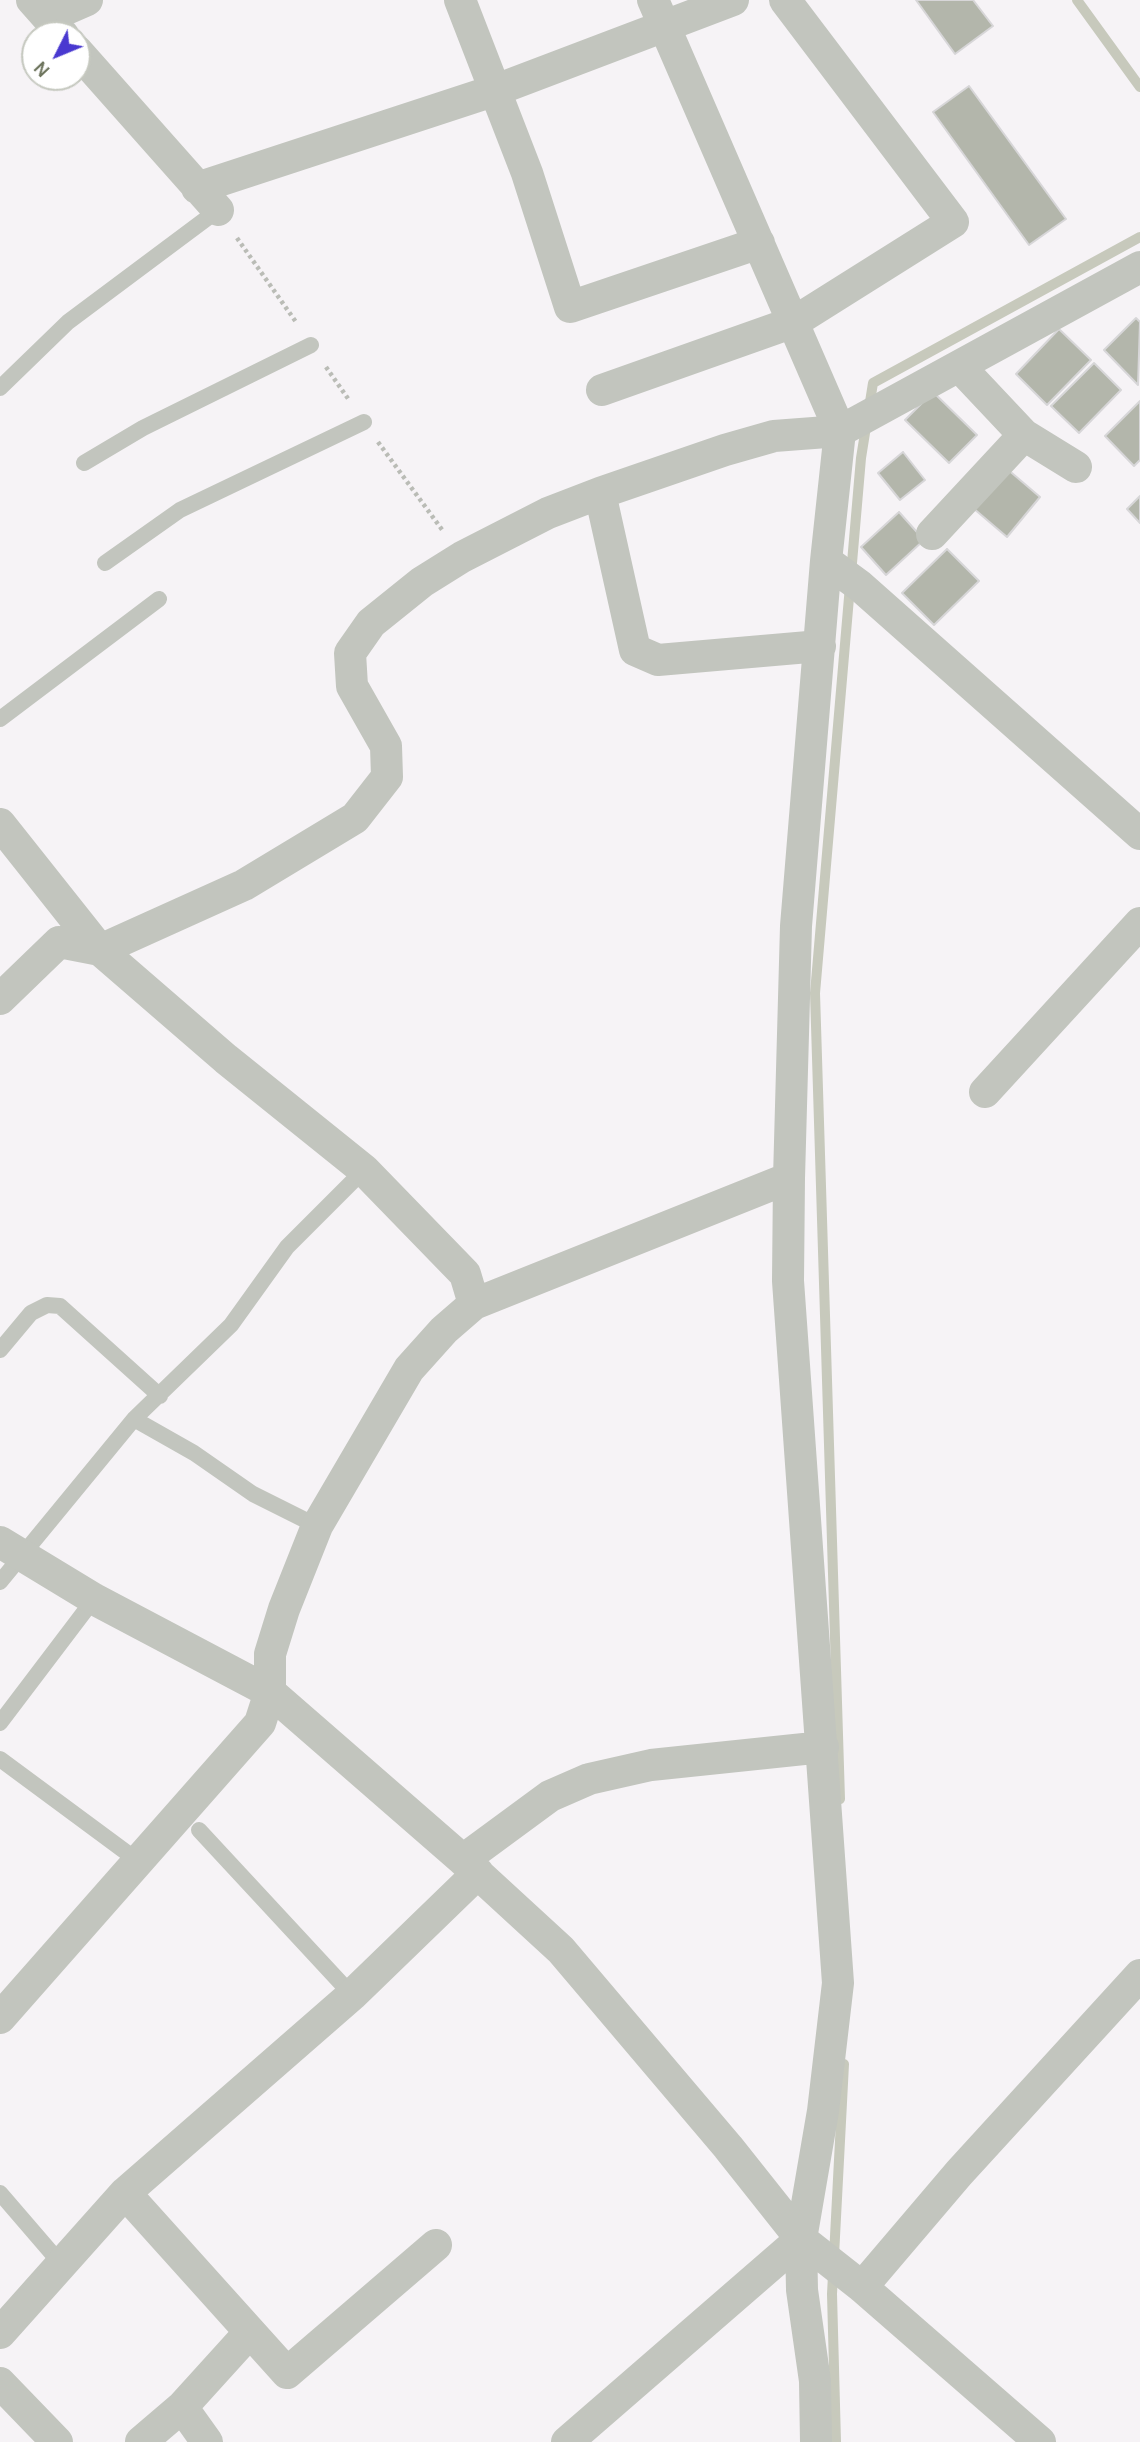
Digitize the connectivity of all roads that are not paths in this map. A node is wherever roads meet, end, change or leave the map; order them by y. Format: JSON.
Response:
{"nodes":[{"id":1,"x":87,"y":0,"type":"edge"},
{"id":2,"x":460,"y":0,"type":"edge"},
{"id":3,"x":733,"y":0,"type":"edge"},
{"id":4,"x":785,"y":0,"type":"edge"},
{"id":5,"x":659,"y":14,"type":"edge"},
{"id":6,"x":47,"y":17,"type":"edge"},
{"id":7,"x":91,"y":67,"type":"edge"},
{"id":8,"x":496,"y":90,"type":"junction"},
{"id":9,"x":197,"y":188,"type":"junction"},
{"id":10,"x":218,"y":210,"type":"joint"},
{"id":11,"x":759,"y":243,"type":"junction"},
{"id":12,"x":1140,"y":267,"type":"edge"},
{"id":13,"x":794,"y":322,"type":"junction"},
{"id":14,"x":311,"y":345,"type":"road end"},
{"id":15,"x":959,"y":366,"type":"junction"},
{"id":16,"x":0,"y":388,"type":"edge"},
{"id":17,"x":603,"y":390,"type":"dead end"},
{"id":18,"x":364,"y":422,"type":"road end"},
{"id":19,"x":840,"y":431,"type":"junction"},
{"id":20,"x":1024,"y":435,"type":"junction"},
{"id":21,"x":85,"y":463,"type":"dead end"},
{"id":22,"x":1076,"y":467,"type":"dead end"},
{"id":23,"x":600,"y":493,"type":"junction"},
{"id":24,"x":932,"y":534,"type":"dead end"},
{"id":25,"x":826,"y":561,"type":"junction"},
{"id":26,"x":105,"y":563,"type":"dead end"},
{"id":27,"x":159,"y":599,"type":"dead end"},
{"id":28,"x":820,"y":646,"type":"junction"},
{"id":29,"x":0,"y":719,"type":"edge"},
{"id":30,"x":0,"y":824,"type":"edge"},
{"id":31,"x":1140,"y":834,"type":"edge"},
{"id":32,"x":1140,"y":923,"type":"edge"},
{"id":33,"x":100,"y":950,"type":"junction"},
{"id":34,"x":0,"y":999,"type":"edge"},
{"id":35,"x":985,"y":1092,"type":"dead end"},
{"id":36,"x":364,"y":1170,"type":"junction"},
{"id":37,"x":789,"y":1178,"type":"junction"},
{"id":38,"x":474,"y":1304,"type":"junction"},
{"id":39,"x":0,"y":1350,"type":"edge"},
{"id":40,"x":160,"y":1396,"type":"junction"},
{"id":41,"x":134,"y":1419,"type":"junction"},
{"id":42,"x":317,"y":1526,"type":"junction"},
{"id":43,"x":11,"y":1549,"type":"edge"},
{"id":44,"x":0,"y":1582,"type":"edge"},
{"id":45,"x":94,"y":1598,"type":"junction"},
{"id":46,"x":270,"y":1692,"type":"junction"},
{"id":47,"x":0,"y":1723,"type":"edge"},
{"id":48,"x":823,"y":1747,"type":"junction"},
{"id":49,"x":0,"y":1760,"type":"edge"},
{"id":50,"x":199,"y":1830,"type":"dead end"},
{"id":51,"x":138,"y":1861,"type":"junction"},
{"id":52,"x":470,"y":1866,"type":"junction"},
{"id":53,"x":1140,"y":1975,"type":"edge"},
{"id":54,"x":352,"y":1995,"type":"junction"},
{"id":55,"x":0,"y":2018,"type":"edge"},
{"id":56,"x":0,"y":2193,"type":"edge"},
{"id":57,"x":125,"y":2193,"type":"junction"},
{"id":58,"x":800,"y":2239,"type":"junction"},
{"id":59,"x":436,"y":2245,"type":"dead end"},
{"id":60,"x":62,"y":2265,"type":"junction"},
{"id":61,"x":862,"y":2287,"type":"junction"},
{"id":62,"x":250,"y":2332,"type":"junction"},
{"id":63,"x":0,"y":2333,"type":"edge"},
{"id":64,"x":0,"y":2383,"type":"edge"},
{"id":65,"x":182,"y":2407,"type":"junction"},
{"id":66,"x":57,"y":2442,"type":"edge"},
{"id":67,"x":141,"y":2442,"type":"edge"},
{"id":68,"x":207,"y":2442,"type":"edge"},
{"id":69,"x":567,"y":2442,"type":"edge"},
{"id":70,"x":816,"y":2442,"type":"edge"},
{"id":71,"x":1040,"y":2442,"type":"edge"}],
"edges":[{"from":1,"to":6,"type":"street"},
{"from":2,"to":8,"type":"street"},
{"from":3,"to":5,"type":"street"},
{"from":4,"to":13,"type":"street"},
{"from":5,"to":8,"type":"street"},
{"from":5,"to":11,"type":"street"},
{"from":7,"to":9,"type":"street"},
{"from":8,"to":9,"type":"street"},
{"from":8,"to":11,"type":"street"},
{"from":9,"to":10,"type":"street"},
{"from":10,"to":16,"type":"lane"},
{"from":11,"to":13,"type":"street"},
{"from":12,"to":15,"type":"street"},
{"from":13,"to":17,"type":"street"},
{"from":13,"to":19,"type":"street"},
{"from":14,"to":21,"type":"lane"},
{"from":15,"to":19,"type":"street"},
{"from":15,"to":20,"type":"street"},
{"from":18,"to":26,"type":"lane"},
{"from":19,"to":23,"type":"street"},
{"from":19,"to":25,"type":"street"},
{"from":20,"to":22,"type":"street"},
{"from":20,"to":24,"type":"street"},
{"from":23,"to":28,"type":"street"},
{"from":23,"to":33,"type":"street"},
{"from":25,"to":28,"type":"street"},
{"from":25,"to":31,"type":"street"},
{"from":27,"to":29,"type":"lane"},
{"from":28,"to":37,"type":"street"},
{"from":30,"to":33,"type":"street"},
{"from":32,"to":35,"type":"street"},
{"from":33,"to":34,"type":"street"},
{"from":33,"to":36,"type":"street"},
{"from":36,"to":38,"type":"street"},
{"from":36,"to":40,"type":"lane"},
{"from":37,"to":38,"type":"street"},
{"from":37,"to":48,"type":"street"},
{"from":38,"to":42,"type":"street"},
{"from":39,"to":40,"type":"lane"},
{"from":40,"to":41,"type":"lane"},
{"from":41,"to":42,"type":"lane"},
{"from":41,"to":43,"type":"lane"},
{"from":42,"to":46,"type":"street"},
{"from":43,"to":44,"type":"lane"},
{"from":43,"to":45,"type":"street"},
{"from":45,"to":46,"type":"street"},
{"from":45,"to":47,"type":"lane"},
{"from":46,"to":51,"type":"street"},
{"from":46,"to":52,"type":"street"},
{"from":48,"to":52,"type":"street"},
{"from":48,"to":58,"type":"street"},
{"from":49,"to":51,"type":"lane"},
{"from":50,"to":54,"type":"lane"},
{"from":51,"to":55,"type":"street"},
{"from":52,"to":54,"type":"street"},
{"from":52,"to":58,"type":"street"},
{"from":53,"to":61,"type":"street"},
{"from":54,"to":57,"type":"street"},
{"from":56,"to":60,"type":"lane"},
{"from":57,"to":60,"type":"street"},
{"from":57,"to":62,"type":"street"},
{"from":58,"to":61,"type":"street"},
{"from":58,"to":69,"type":"street"},
{"from":58,"to":70,"type":"street"},
{"from":59,"to":62,"type":"street"},
{"from":60,"to":63,"type":"street"},
{"from":61,"to":71,"type":"street"},
{"from":62,"to":65,"type":"street"},
{"from":64,"to":66,"type":"street"},
{"from":65,"to":67,"type":"street"},
{"from":65,"to":68,"type":"street"}]}
